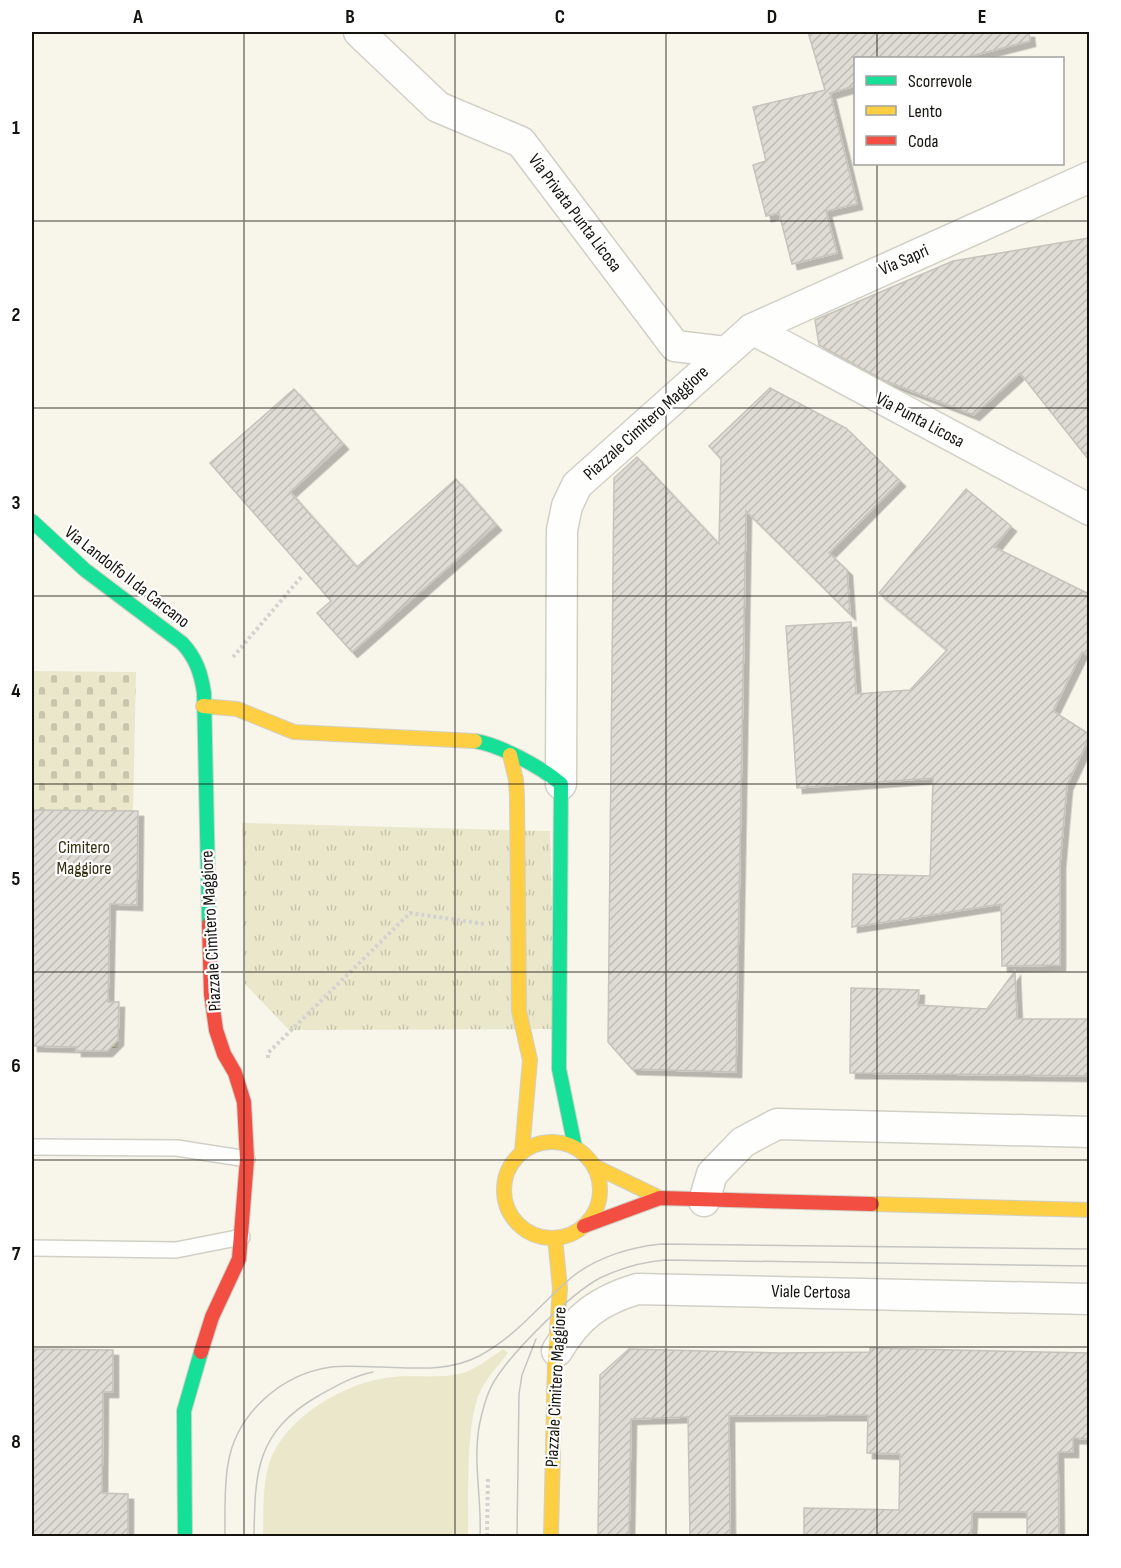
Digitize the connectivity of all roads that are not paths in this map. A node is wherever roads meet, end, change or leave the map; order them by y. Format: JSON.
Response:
{"nodes":[{"id":1,"x":359,"y":32,"type":"edge"},
{"id":2,"x":1089,"y":177,"type":"edge"},
{"id":3,"x":752,"y":329,"type":"junction"},
{"id":4,"x":725,"y":352,"type":"junction"},
{"id":5,"x":1089,"y":510,"type":"edge"},
{"id":6,"x":32,"y":521,"type":"edge"},
{"id":7,"x":199,"y":664,"type":"joint"},
{"id":8,"x":203,"y":706,"type":"junction"},
{"id":9,"x":510,"y":755,"type":"junction"},
{"id":10,"x":561,"y":784,"type":"junction"},
{"id":11,"x":1089,"y":1132,"type":"edge"},
{"id":12,"x":32,"y":1147,"type":"edge"},
{"id":13,"x":575,"y":1147,"type":"junction"},
{"id":14,"x":522,"y":1152,"type":"junction"},
{"id":15,"x":247,"y":1159,"type":"junction"},
{"id":16,"x":594,"y":1166,"type":"junction"},
{"id":17,"x":660,"y":1198,"type":"junction"},
{"id":18,"x":704,"y":1201,"type":"junction"},
{"id":19,"x":1089,"y":1210,"type":"edge"},
{"id":20,"x":584,"y":1226,"type":"junction"},
{"id":21,"x":242,"y":1237,"type":"junction"},
{"id":22,"x":555,"y":1238,"type":"junction"},
{"id":23,"x":32,"y":1248,"type":"edge"},
{"id":24,"x":1089,"y":1299,"type":"edge"},
{"id":25,"x":557,"y":1351,"type":"junction"},
{"id":26,"x":186,"y":1536,"type":"edge"},
{"id":27,"x":551,"y":1536,"type":"edge"}],
"edges":[{"from":1,"to":4,"type":"street","name":"Via Privata Punta Licosa"},
{"from":2,"to":3,"type":"street","name":"Via Sapri"},
{"from":3,"to":4,"type":"street","name":"Via Sapri"},
{"from":3,"to":5,"type":"street","name":"Via Punta Licosa"},
{"from":4,"to":10,"type":"street","name":"Piazzale Cimitero Maggiore"},
{"from":6,"to":7,"type":"main road","name":"Via Landolfo II da Carcano"},
{"from":7,"to":8,"type":"main road","name":"Piazzale Cimitero Maggiore"},
{"from":8,"to":9,"type":"main road"},
{"from":8,"to":15,"type":"main road","name":"Piazzale Cimitero Maggiore"},
{"from":9,"to":10,"type":"main road"},
{"from":9,"to":14,"type":"main road"},
{"from":10,"to":13,"type":"main road","name":"Piazzale Cimitero Maggiore"},
{"from":11,"to":18,"type":"street"},
{"from":12,"to":15,"type":"lane"},
{"from":13,"to":14,"type":"main road"},
{"from":13,"to":16,"type":"main road"},
{"from":14,"to":22,"type":"main road"},
{"from":15,"to":21,"type":"main road","name":"Piazzale Cimitero Maggiore"},
{"from":16,"to":17,"type":"main road"},
{"from":16,"to":20,"type":"main road"},
{"from":17,"to":18,"type":"main road"},
{"from":17,"to":20,"type":"main road"},
{"from":18,"to":19,"type":"main road"},
{"from":20,"to":22,"type":"main road"},
{"from":21,"to":23,"type":"lane"},
{"from":21,"to":26,"type":"main road","name":"Piazzale Cimitero Maggiore"},
{"from":22,"to":25,"type":"main road","name":"Piazzale Cimitero Maggiore"},
{"from":24,"to":25,"type":"street","name":"Viale Certosa"},
{"from":25,"to":27,"type":"main road","name":"Piazzale Cimitero Maggiore"}]}
